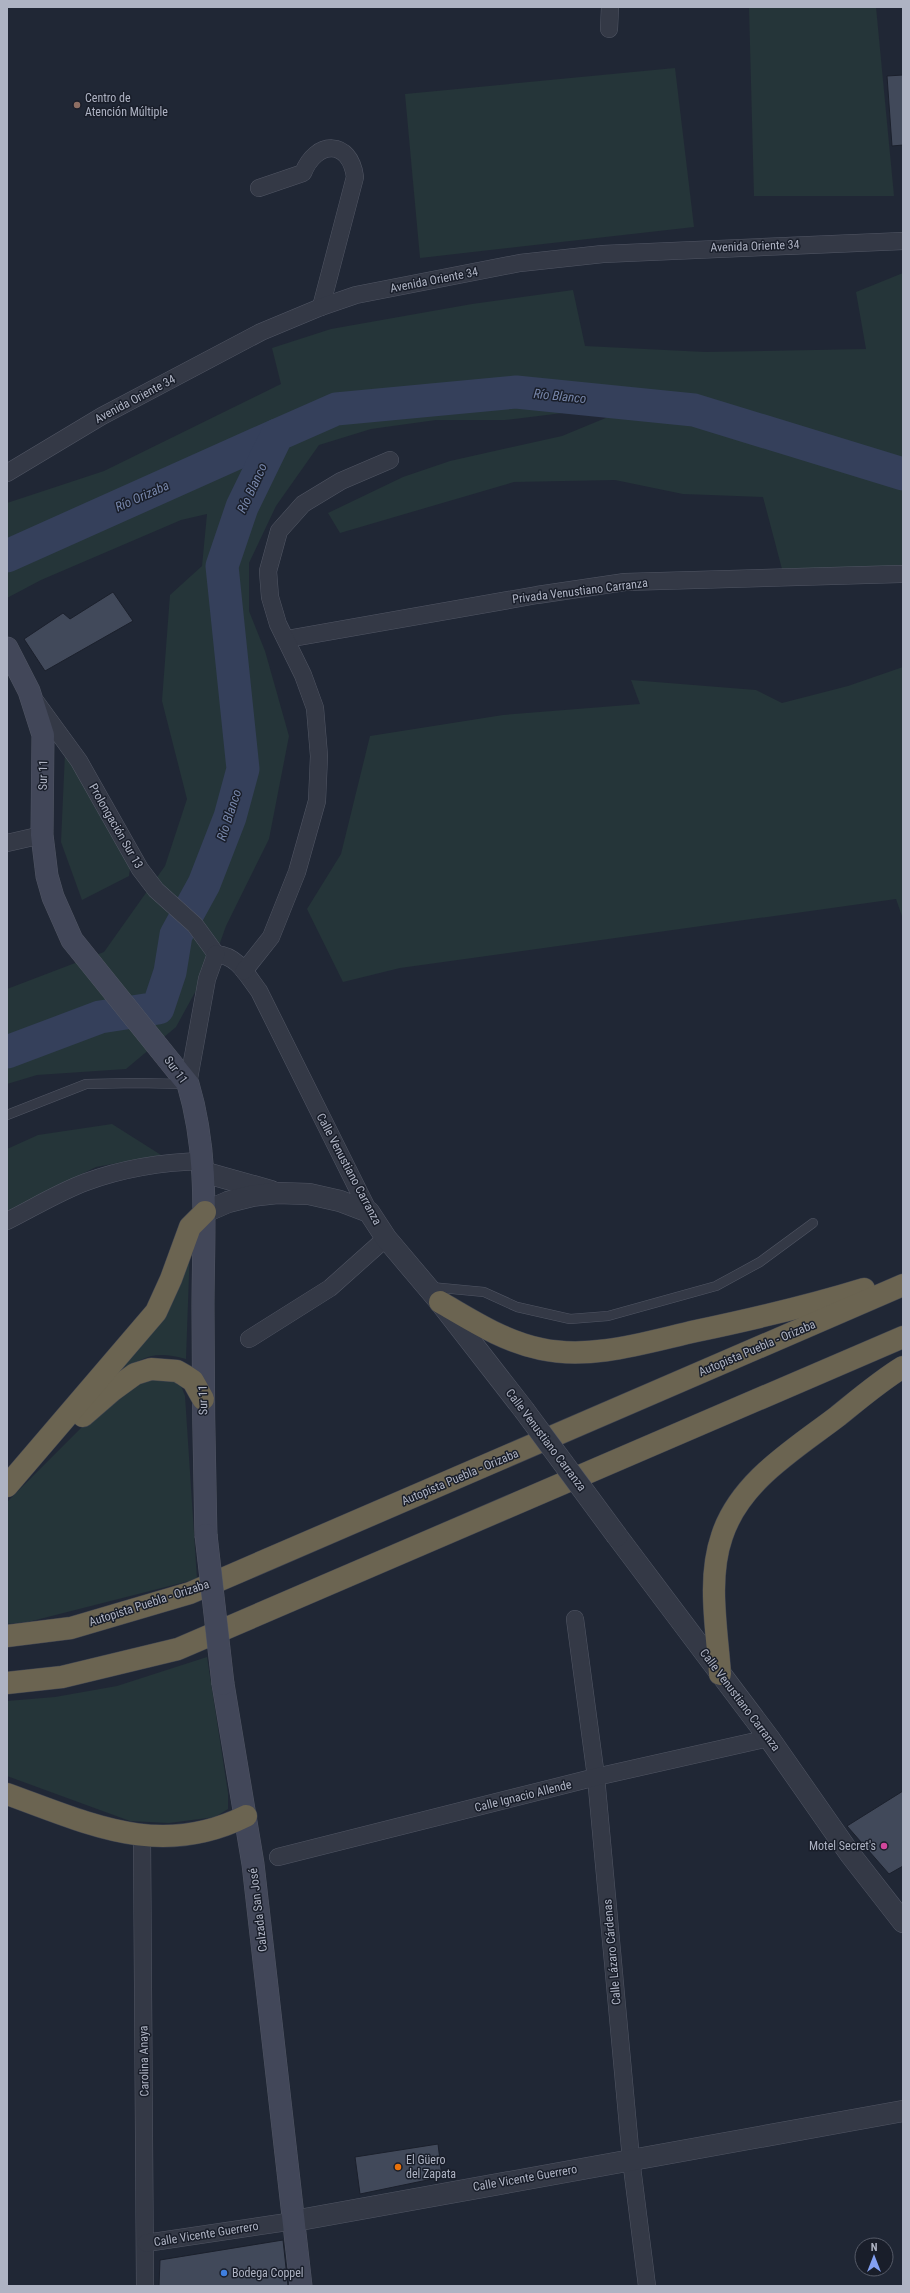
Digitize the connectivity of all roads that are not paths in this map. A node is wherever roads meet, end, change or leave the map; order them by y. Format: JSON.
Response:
{"nodes":[{"id":1,"x":610,"y":7,"type":"edge"},
{"id":2,"x":609,"y":29,"type":"dead end"},
{"id":3,"x":259,"y":188,"type":"dead end"},
{"id":4,"x":903,"y":241,"type":"edge"},
{"id":5,"x":321,"y":307,"type":"junction"},
{"id":6,"x":390,"y":460,"type":"dead end"},
{"id":7,"x":7,"y":473,"type":"edge"},
{"id":8,"x":900,"y":574,"type":"dead end"},
{"id":9,"x":287,"y":639,"type":"junction"},
{"id":10,"x":7,"y":648,"type":"edge"},
{"id":11,"x":29,"y":691,"type":"junction"},
{"id":12,"x":42,"y":835,"type":"junction"},
{"id":13,"x":7,"y":843,"type":"edge"},
{"id":14,"x":215,"y":952,"type":"junction"},
{"id":15,"x":244,"y":971,"type":"junction"},
{"id":16,"x":188,"y":1084,"type":"junction"},
{"id":17,"x":7,"y":1114,"type":"edge"},
{"id":18,"x":203,"y":1167,"type":"junction"},
{"id":19,"x":277,"y":1193,"type":"junction"},
{"id":20,"x":205,"y":1212,"type":"junction"},
{"id":21,"x":370,"y":1212,"type":"junction"},
{"id":22,"x":7,"y":1221,"type":"edge"},
{"id":23,"x":813,"y":1223,"type":"dead end"},
{"id":24,"x":386,"y":1238,"type":"junction"},
{"id":25,"x":903,"y":1276,"type":"edge"},
{"id":26,"x":903,"y":1285,"type":"edge"},
{"id":27,"x":433,"y":1294,"type":"junction"},
{"id":28,"x":903,"y":1337,"type":"edge"},
{"id":29,"x":248,"y":1339,"type":"dead end"},
{"id":30,"x":903,"y":1367,"type":"edge"},
{"id":31,"x":202,"y":1399,"type":"junction"},
{"id":32,"x":7,"y":1486,"type":"edge"},
{"id":33,"x":206,"y":1535,"type":"joint"},
{"id":34,"x":575,"y":1618,"type":"dead end"},
{"id":35,"x":7,"y":1636,"type":"edge"},
{"id":36,"x":720,"y":1674,"type":"junction"},
{"id":37,"x":7,"y":1683,"type":"edge"},
{"id":38,"x":769,"y":1738,"type":"junction"},
{"id":39,"x":596,"y":1777,"type":"junction"},
{"id":40,"x":7,"y":1794,"type":"edge"},
{"id":41,"x":246,"y":1816,"type":"junction"},
{"id":42,"x":142,"y":1836,"type":"junction"},
{"id":43,"x":278,"y":1857,"type":"dead end"},
{"id":44,"x":903,"y":1922,"type":"edge"},
{"id":45,"x":903,"y":2111,"type":"edge"},
{"id":46,"x":631,"y":2159,"type":"junction"},
{"id":47,"x":294,"y":2220,"type":"junction"},
{"id":48,"x":146,"y":2243,"type":"junction"},
{"id":49,"x":145,"y":2286,"type":"edge"},
{"id":50,"x":302,"y":2286,"type":"edge"},
{"id":51,"x":647,"y":2286,"type":"edge"}],
"edges":[{"from":1,"to":2,"type":"street"},
{"from":3,"to":5,"type":"street"},
{"from":4,"to":5,"type":"street","name":"Avenida Oriente 34"},
{"from":5,"to":7,"type":"street","name":"Avenida Oriente 34"},
{"from":6,"to":9,"type":"street"},
{"from":8,"to":9,"type":"street","name":"Privada Venustiano Carranza"},
{"from":9,"to":15,"type":"street"},
{"from":10,"to":11,"type":"main road","name":"Sur 11"},
{"from":11,"to":12,"type":"main road","name":"Sur 11"},
{"from":11,"to":14,"type":"street","name":"Prolongación Sur 13"},
{"from":12,"to":13,"type":"street"},
{"from":12,"to":16,"type":"main road","name":"Sur 11"},
{"from":14,"to":15,"type":"street","name":"Calle Venustiano Carranza"},
{"from":14,"to":16,"type":"street"},
{"from":15,"to":21,"type":"street","name":"Calle Venustiano Carranza"},
{"from":16,"to":17,"type":"lane"},
{"from":16,"to":18,"type":"main road","name":"Sur 11"},
{"from":18,"to":19,"type":"street"},
{"from":18,"to":20,"type":"main road","name":"Sur 11"},
{"from":18,"to":22,"type":"street"},
{"from":19,"to":20,"type":"street"},
{"from":19,"to":21,"type":"street"},
{"from":20,"to":31,"type":"main road","name":"Sur 11"},
{"from":20,"to":32,"type":"highway"},
{"from":21,"to":24,"type":"street","name":"Calle Venustiano Carranza"},
{"from":23,"to":27,"type":"lane"},
{"from":24,"to":27,"type":"street","name":"Calle Venustiano Carranza"},
{"from":24,"to":29,"type":"street"},
{"from":25,"to":27,"type":"highway"},
{"from":26,"to":35,"type":"highway","name":"Autopista Puebla - Orizaba"},
{"from":27,"to":36,"type":"street","name":"Calle Venustiano Carranza","bridge":true},
{"from":28,"to":37,"type":"highway"},
{"from":30,"to":36,"type":"highway"},
{"from":31,"to":32,"type":"highway"},
{"from":31,"to":33,"type":"main road","name":"Sur 11"},
{"from":33,"to":41,"type":"main road","name":"Calzada San José","bridge":true},
{"from":34,"to":39,"type":"street","name":"Calle Lázaro Cárdenas"},
{"from":36,"to":38,"type":"street","name":"Calle Venustiano Carranza"},
{"from":38,"to":39,"type":"street","name":"Calle Ignacio Allende"},
{"from":38,"to":44,"type":"street","name":"Calle Venustiano Carranza"},
{"from":39,"to":43,"type":"street","name":"Calle Ignacio Allende"},
{"from":39,"to":46,"type":"street","name":"Calle Lázaro Cárdenas"},
{"from":40,"to":42,"type":"highway"},
{"from":41,"to":42,"type":"highway"},
{"from":41,"to":47,"type":"main road","name":"Calzada San José"},
{"from":42,"to":48,"type":"street","name":"Carolina Anaya"},
{"from":45,"to":46,"type":"street","name":"Calle Vicente Guerrero"},
{"from":46,"to":47,"type":"street","name":"Calle Vicente Guerrero"},
{"from":46,"to":51,"type":"street","name":"Calle Lázaro Cárdenas"},
{"from":47,"to":48,"type":"street","name":"Calle Vicente Guerrero"},
{"from":47,"to":50,"type":"main road","name":"Calzada San José"},
{"from":48,"to":49,"type":"street","name":"Carolina Anaya"}]}
